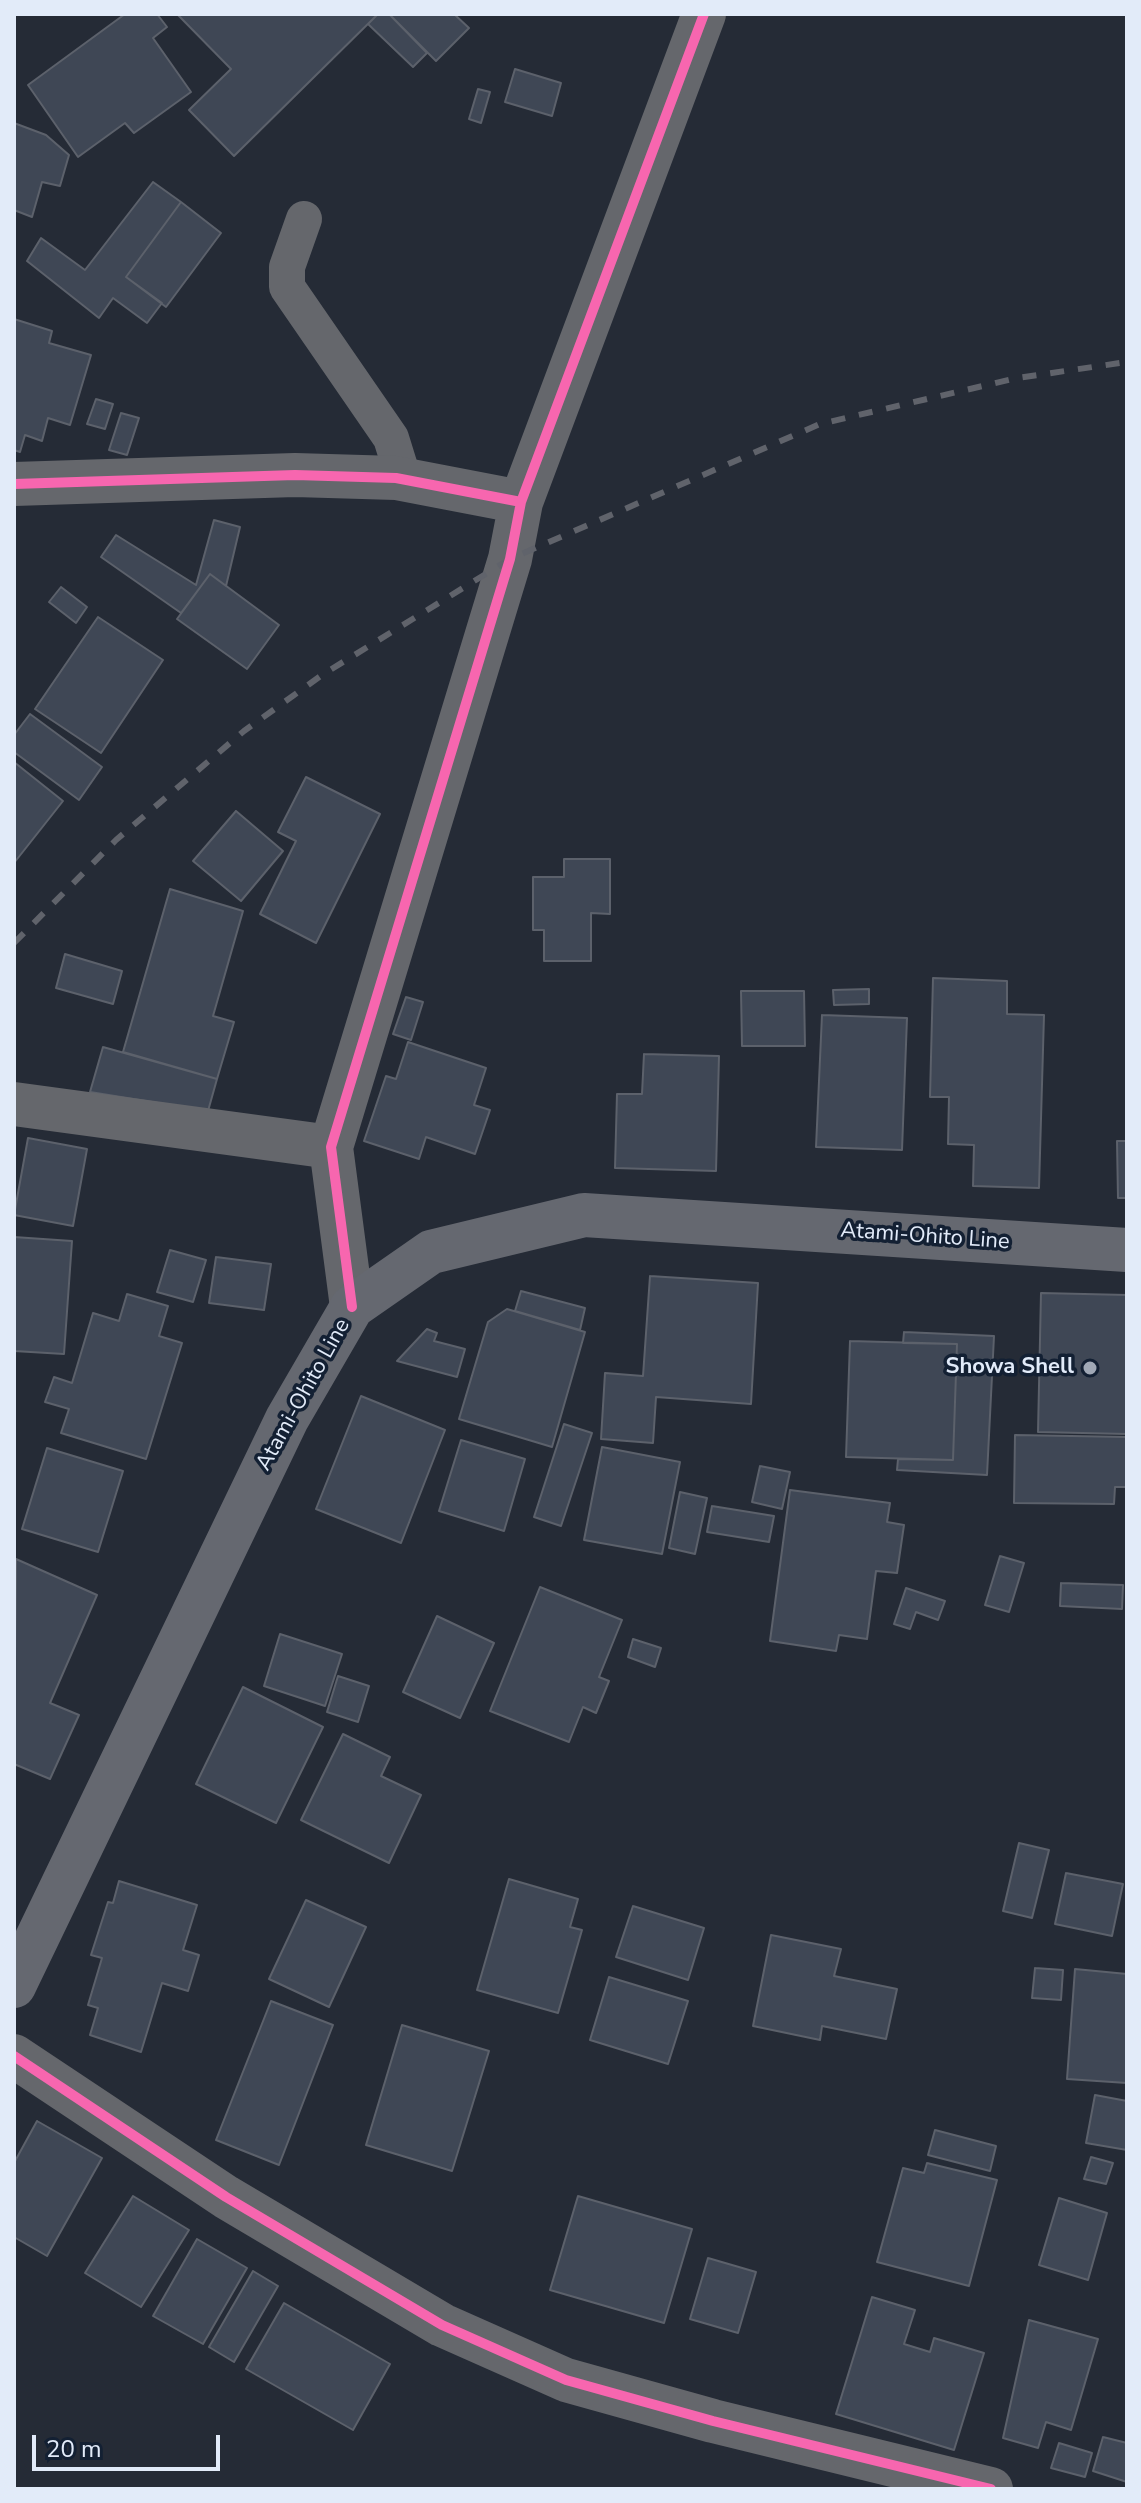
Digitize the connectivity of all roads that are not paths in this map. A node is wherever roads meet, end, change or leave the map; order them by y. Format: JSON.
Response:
{"nodes":[{"id":1,"x":704,"y":14,"type":"edge"},
{"id":2,"x":304,"y":219,"type":"dead end"},
{"id":3,"x":404,"y":480,"type":"junction"},
{"id":4,"x":14,"y":484,"type":"edge"},
{"id":5,"x":521,"y":502,"type":"junction"},
{"id":6,"x":14,"y":1104,"type":"edge"},
{"id":7,"x":331,"y":1147,"type":"junction"},
{"id":8,"x":1127,"y":1250,"type":"edge"},
{"id":9,"x":352,"y":1307,"type":"junction"},
{"id":10,"x":14,"y":1986,"type":"edge"},
{"id":11,"x":14,"y":2056,"type":"edge"},
{"id":12,"x":991,"y":2489,"type":"edge"}],
"edges":[{"from":1,"to":5,"type":"street"},
{"from":2,"to":3,"type":"lane"},
{"from":3,"to":4,"type":"street"},
{"from":3,"to":5,"type":"street"},
{"from":5,"to":7,"type":"street"},
{"from":6,"to":7,"type":"street"},
{"from":7,"to":9,"type":"street"},
{"from":8,"to":9,"type":"main road","name":"Atami-Ohito Line"},
{"from":9,"to":10,"type":"main road","name":"Atami-Ohito Line"},
{"from":11,"to":12,"type":"street"}]}
